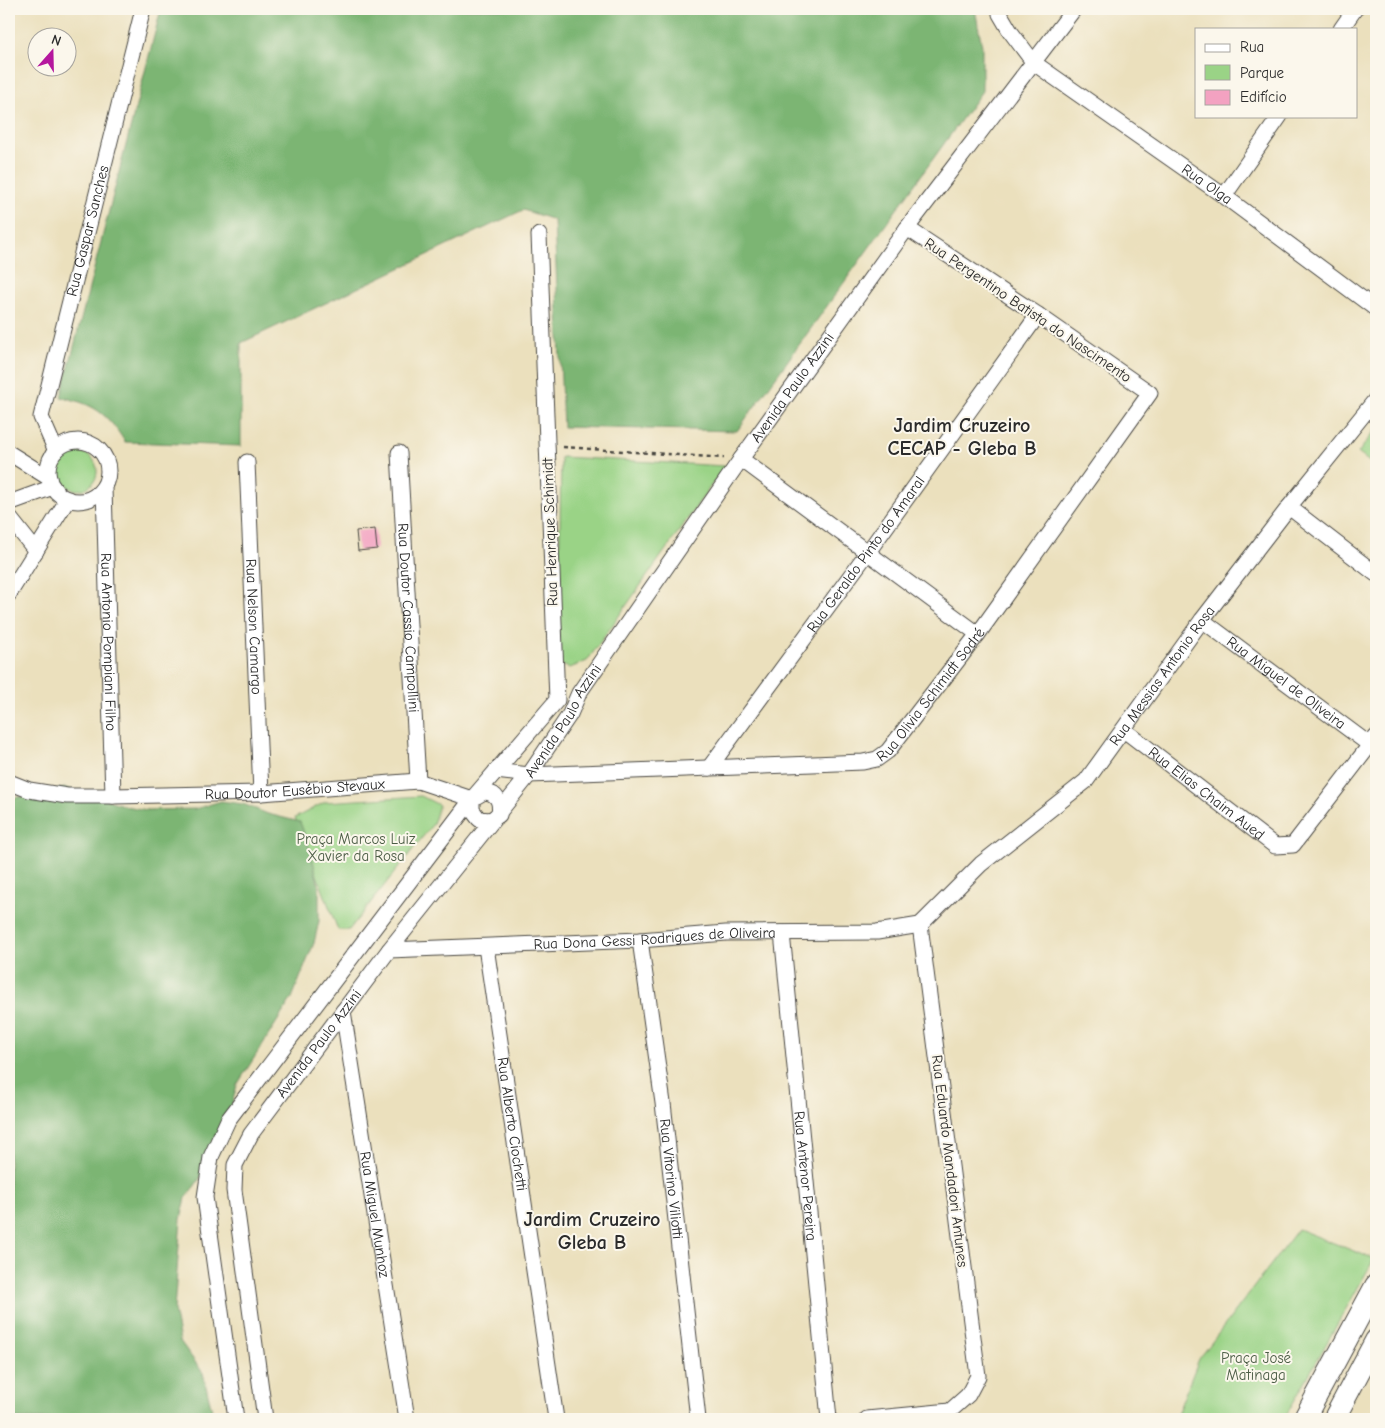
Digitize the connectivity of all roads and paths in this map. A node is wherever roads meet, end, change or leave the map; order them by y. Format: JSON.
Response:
{"nodes":[{"id":1,"x":143,"y":9,"type":"edge"},
{"id":2,"x":1000,"y":9,"type":"edge"},
{"id":3,"x":1074,"y":9,"type":"edge"},
{"id":4,"x":1355,"y":9,"type":"edge"},
{"id":5,"x":1342,"y":28,"type":"edge"},
{"id":6,"x":1034,"y":63,"type":"junction"},
{"id":7,"x":1279,"y":118,"type":"edge"},
{"id":8,"x":1224,"y":196,"type":"junction"},
{"id":9,"x":907,"y":228,"type":"junction"},
{"id":10,"x":539,"y":235,"type":"dead end"},
{"id":11,"x":1376,"y":309,"type":"edge"},
{"id":12,"x":1038,"y":315,"type":"junction"},
{"id":13,"x":1150,"y":393,"type":"joint"},
{"id":14,"x":1376,"y":399,"type":"edge"},
{"id":15,"x":547,"y":446,"type":"junction"},
{"id":16,"x":56,"y":451,"type":"junction"},
{"id":17,"x":9,"y":453,"type":"edge"},
{"id":18,"x":399,"y":453,"type":"dead end"},
{"id":19,"x":741,"y":459,"type":"junction"},
{"id":20,"x":247,"y":462,"type":"dead end"},
{"id":21,"x":51,"y":483,"type":"junction"},
{"id":22,"x":104,"y":488,"type":"junction"},
{"id":23,"x":68,"y":499,"type":"junction"},
{"id":24,"x":9,"y":503,"type":"edge"},
{"id":25,"x":1289,"y":507,"type":"junction"},
{"id":26,"x":9,"y":517,"type":"edge"},
{"id":27,"x":36,"y":551,"type":"junction"},
{"id":28,"x":868,"y":552,"type":"junction"},
{"id":29,"x":1376,"y":574,"type":"edge"},
{"id":30,"x":9,"y":594,"type":"edge"},
{"id":31,"x":1202,"y":620,"type":"junction"},
{"id":32,"x":978,"y":634,"type":"junction"},
{"id":33,"x":579,"y":693,"type":"junction"},
{"id":34,"x":557,"y":700,"type":"junction"},
{"id":35,"x":570,"y":714,"type":"junction"},
{"id":36,"x":1124,"y":730,"type":"junction"},
{"id":37,"x":1373,"y":741,"type":"edge"},
{"id":38,"x":709,"y":768,"type":"junction"},
{"id":39,"x":496,"y":771,"type":"junction"},
{"id":40,"x":529,"y":775,"type":"junction"},
{"id":41,"x":418,"y":781,"type":"junction"},
{"id":42,"x":9,"y":782,"type":"edge"},
{"id":43,"x":261,"y":793,"type":"junction"},
{"id":44,"x":112,"y":796,"type":"junction"},
{"id":45,"x":472,"y":798,"type":"junction"},
{"id":46,"x":498,"y":815,"type":"junction"},
{"id":47,"x":920,"y":925,"type":"junction"},
{"id":48,"x":782,"y":933,"type":"junction"},
{"id":49,"x":640,"y":940,"type":"junction"},
{"id":50,"x":486,"y":946,"type":"junction"},
{"id":51,"x":389,"y":950,"type":"junction"},
{"id":52,"x":342,"y":1011,"type":"junction"},
{"id":53,"x":1376,"y":1285,"type":"edge"},
{"id":54,"x":1376,"y":1340,"type":"edge"},
{"id":55,"x":951,"y":1415,"type":"edge"},
{"id":56,"x":236,"y":1419,"type":"edge"},
{"id":57,"x":265,"y":1419,"type":"edge"},
{"id":58,"x":407,"y":1419,"type":"edge"},
{"id":59,"x":556,"y":1419,"type":"edge"},
{"id":60,"x":698,"y":1419,"type":"edge"},
{"id":61,"x":829,"y":1419,"type":"edge"},
{"id":62,"x":867,"y":1419,"type":"edge"},
{"id":63,"x":1304,"y":1419,"type":"edge"},
{"id":64,"x":1334,"y":1419,"type":"edge"}],
"edges":[{"from":1,"to":16,"type":"street","name":"Rua Gaspar Sanches"},
{"from":2,"to":6,"type":"street","name":"Rua Olga"},
{"from":3,"to":6,"type":"street","name":"Avenida Paulo Azzini"},
{"from":4,"to":5,"type":"street"},
{"from":6,"to":8,"type":"street","name":"Rua Olga"},
{"from":6,"to":9,"type":"street","name":"Avenida Paulo Azzini"},
{"from":7,"to":8,"type":"street"},
{"from":8,"to":11,"type":"street","name":"Rua Olga"},
{"from":9,"to":12,"type":"street","name":"Rua Pergentino Batista do Nascimento"},
{"from":9,"to":19,"type":"street","name":"Avenida Paulo Azzini"},
{"from":10,"to":15,"type":"street","name":"Rua Henrique Schimidt"},
{"from":12,"to":13,"type":"street","name":"Rua Pergentino Batista do Nascimento"},
{"from":12,"to":28,"type":"street","name":"Rua Geraldo Pinto do Amaral"},
{"from":13,"to":32,"type":"street","name":"Rua Olivia Schimidt Sodré"},
{"from":14,"to":25,"type":"street","name":"Rua Messias Antonio Rosa"},
{"from":15,"to":19,"type":"path"},
{"from":15,"to":34,"type":"street","name":"Rua Henrique Schimidt"},
{"from":16,"to":21,"type":"street"},
{"from":16,"to":22,"type":"street"},
{"from":17,"to":21,"type":"street"},
{"from":18,"to":41,"type":"street","name":"Rua Doutor Cassio Campollini"},
{"from":19,"to":28,"type":"street"},
{"from":19,"to":33,"type":"street","name":"Avenida Paulo Azzini"},
{"from":20,"to":43,"type":"street","name":"Rua Nelson Camargo"},
{"from":21,"to":23,"type":"street"},
{"from":21,"to":24,"type":"street"},
{"from":22,"to":23,"type":"street"},
{"from":22,"to":44,"type":"street","name":"Rua Antonio Pompiani Filho"},
{"from":23,"to":27,"type":"street"},
{"from":25,"to":29,"type":"street"},
{"from":25,"to":31,"type":"street","name":"Rua Messias Antonio Rosa"},
{"from":26,"to":27,"type":"street"},
{"from":27,"to":30,"type":"street"},
{"from":28,"to":32,"type":"street"},
{"from":28,"to":38,"type":"street","name":"Rua Geraldo Pinto do Amaral"},
{"from":31,"to":36,"type":"street","name":"Rua Messias Antonio Rosa"},
{"from":31,"to":37,"type":"street","name":"Rua Miguel de Oliveira"},
{"from":32,"to":38,"type":"street","name":"Rua Olivia Schimidt Sodré"},
{"from":33,"to":34,"type":"street"},
{"from":33,"to":35,"type":"street","name":"Avenida Paulo Azzini"},
{"from":34,"to":35,"type":"street"},
{"from":34,"to":39,"type":"street"},
{"from":35,"to":40,"type":"street","name":"Avenida Paulo Azzini"},
{"from":36,"to":37,"type":"street","name":"Rua Elias Chaim Aued"},
{"from":36,"to":47,"type":"street","name":"Rua Messias Antonio Rosa"},
{"from":38,"to":40,"type":"street","name":"Rua Olivia Schimidt Sodré"},
{"from":39,"to":40,"type":"street","name":"Rua Olivia Schimidt Sodré"},
{"from":39,"to":45,"type":"street"},
{"from":40,"to":46,"type":"street","name":"Avenida Paulo Azzini"},
{"from":41,"to":43,"type":"street","name":"Rua Doutor Eusébio Stevaux"},
{"from":41,"to":45,"type":"street","name":"Rua Doutor Eusébio Stevaux"},
{"from":42,"to":44,"type":"street","name":"Rua Doutor Eusébio Stevaux"},
{"from":43,"to":44,"type":"street","name":"Rua Doutor Eusébio Stevaux"},
{"from":45,"to":46,"type":"street"},
{"from":45,"to":56,"type":"street","name":"Avenida Paulo Azzini"},
{"from":46,"to":51,"type":"street","name":"Avenida Paulo Azzini"},
{"from":47,"to":48,"type":"street","name":"Rua Dona Gessi Rodrigues de Oliveira"},
{"from":47,"to":55,"type":"street","name":"Rua Eduardo Mandadori Antunes"},
{"from":48,"to":49,"type":"street","name":"Rua Dona Gessi Rodrigues de Oliveira"},
{"from":48,"to":61,"type":"street","name":"Rua Antenor Pereira"},
{"from":49,"to":50,"type":"street","name":"Rua Dona Gessi Rodrigues de Oliveira"},
{"from":49,"to":60,"type":"street","name":"Rua Vitorino Viliotti"},
{"from":50,"to":51,"type":"street","name":"Rua Dona Gessi Rodrigues de Oliveira"},
{"from":50,"to":59,"type":"street","name":"Rua Alberto Ciochetti"},
{"from":51,"to":52,"type":"street","name":"Avenida Paulo Azzini"},
{"from":52,"to":57,"type":"street","name":"Avenida Paulo Azzini"},
{"from":52,"to":58,"type":"street","name":"Rua Miguel Munhoz"},
{"from":53,"to":63,"type":"main road"},
{"from":54,"to":64,"type":"main road"},
{"from":55,"to":62,"type":"street"}]}
